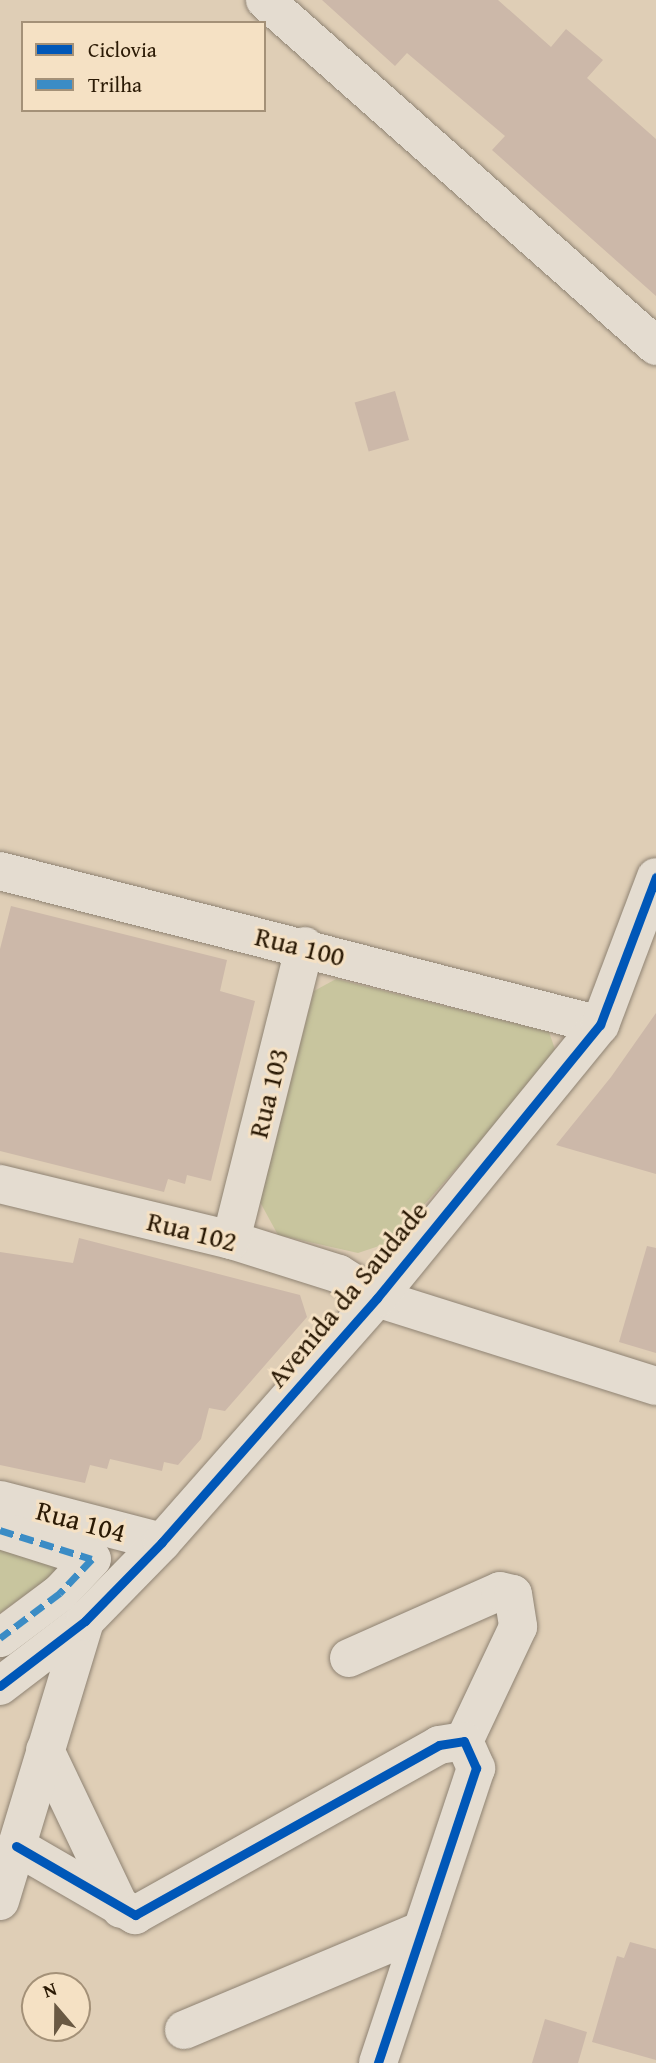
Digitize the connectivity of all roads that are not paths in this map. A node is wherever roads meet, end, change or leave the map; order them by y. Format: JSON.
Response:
{"nodes":[{"id":1,"x":265,"y":0,"type":"edge"},
{"id":2,"x":656,"y":346,"type":"edge"},
{"id":3,"x":0,"y":871,"type":"edge"},
{"id":4,"x":656,"y":877,"type":"edge"},
{"id":5,"x":304,"y":946,"type":"junction"},
{"id":6,"x":600,"y":1025,"type":"junction"},
{"id":7,"x":0,"y":1184,"type":"edge"},
{"id":8,"x":232,"y":1240,"type":"junction"},
{"id":9,"x":377,"y":1298,"type":"junction"},
{"id":10,"x":656,"y":1385,"type":"edge"},
{"id":11,"x":0,"y":1500,"type":"edge"},
{"id":12,"x":0,"y":1530,"type":"edge"},
{"id":13,"x":162,"y":1542,"type":"junction"},
{"id":14,"x":85,"y":1622,"type":"junction"},
{"id":15,"x":0,"y":1638,"type":"edge"},
{"id":16,"x":349,"y":1658,"type":"dead end"},
{"id":17,"x":0,"y":1686,"type":"edge"},
{"id":18,"x":464,"y":1741,"type":"junction"},
{"id":19,"x":45,"y":1750,"type":"junction"},
{"id":20,"x":16,"y":1846,"type":"junction"},
{"id":21,"x":0,"y":1901,"type":"edge"},
{"id":22,"x":121,"y":1909,"type":"junction"},
{"id":23,"x":422,"y":1930,"type":"junction"},
{"id":24,"x":184,"y":2029,"type":"dead end"},
{"id":25,"x":378,"y":2063,"type":"edge"}],
"edges":[{"from":1,"to":2,"type":"street"},
{"from":3,"to":5,"type":"street","name":"Rua 100"},
{"from":4,"to":6,"type":"street","name":"Avenida da Saudade"},
{"from":5,"to":6,"type":"street","name":"Rua 100"},
{"from":5,"to":8,"type":"street","name":"Rua 103"},
{"from":6,"to":9,"type":"street","name":"Avenida da Saudade"},
{"from":7,"to":8,"type":"street","name":"Rua 102"},
{"from":8,"to":9,"type":"street","name":"Rua 102"},
{"from":9,"to":10,"type":"street","name":"Rua 102"},
{"from":9,"to":13,"type":"street","name":"Avenida da Saudade"},
{"from":11,"to":13,"type":"street","name":"Rua 104"},
{"from":12,"to":15,"type":"street"},
{"from":13,"to":14,"type":"street","name":"Avenida da Saudade"},
{"from":14,"to":17,"type":"street","name":"Avenida da Saudade"},
{"from":14,"to":19,"type":"street"},
{"from":16,"to":18,"type":"street"},
{"from":18,"to":22,"type":"street"},
{"from":18,"to":23,"type":"street"},
{"from":19,"to":20,"type":"street"},
{"from":19,"to":22,"type":"street"},
{"from":20,"to":21,"type":"street"},
{"from":20,"to":22,"type":"street"},
{"from":23,"to":24,"type":"street"},
{"from":23,"to":25,"type":"street"}]}
